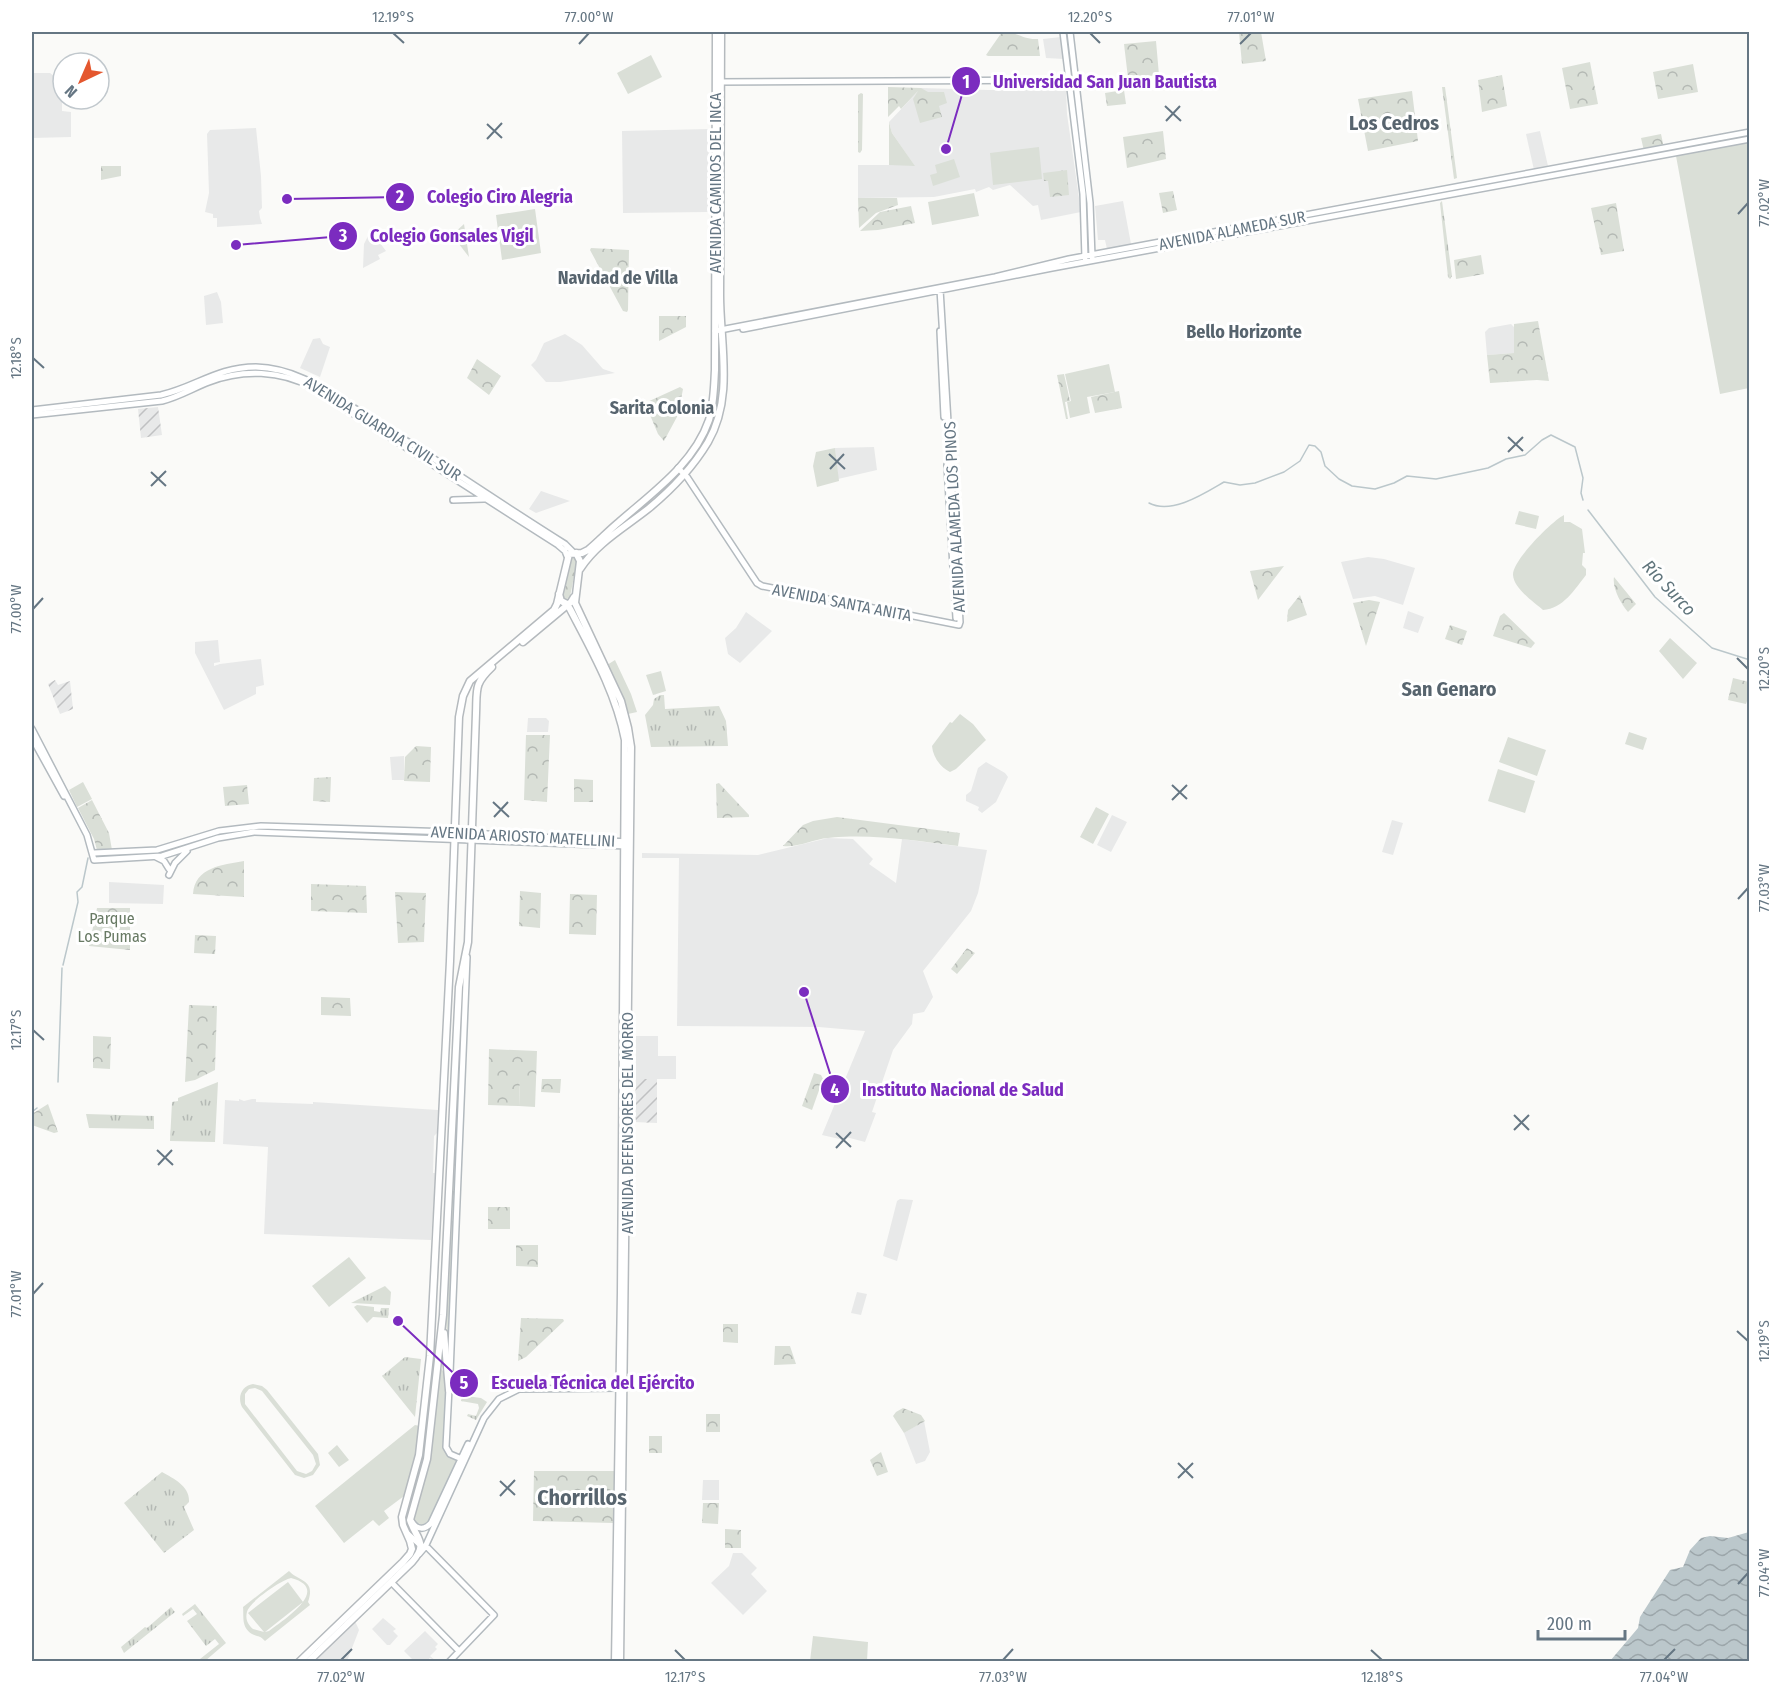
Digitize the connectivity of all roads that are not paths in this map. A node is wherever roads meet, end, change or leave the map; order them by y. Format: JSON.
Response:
{"nodes":[{"id":1,"x":716,"y":32,"type":"edge"},
{"id":2,"x":721,"y":32,"type":"edge"},
{"id":3,"x":1063,"y":32,"type":"edge"},
{"id":4,"x":1070,"y":32,"type":"edge"},
{"id":5,"x":718,"y":82,"type":"junction"},
{"id":6,"x":1073,"y":83,"type":"junction"},
{"id":7,"x":1749,"y":132,"type":"edge"},
{"id":8,"x":1749,"y":139,"type":"edge"},
{"id":9,"x":1092,"y":255,"type":"junction"},
{"id":10,"x":1086,"y":259,"type":"junction"},
{"id":11,"x":939,"y":290,"type":"junction"},
{"id":12,"x":718,"y":332,"type":"junction"},
{"id":13,"x":32,"y":410,"type":"edge"},
{"id":14,"x":32,"y":415,"type":"edge"},
{"id":15,"x":400,"y":440,"type":"junction"},
{"id":16,"x":678,"y":468,"type":"junction"},
{"id":17,"x":684,"y":473,"type":"junction"},
{"id":18,"x":655,"y":491,"type":"junction"},
{"id":19,"x":659,"y":498,"type":"junction"},
{"id":20,"x":487,"y":499,"type":"junction"},
{"id":21,"x":453,"y":500,"type":"dead end"},
{"id":22,"x":572,"y":554,"type":"junction"},
{"id":23,"x":577,"y":575,"type":"junction"},
{"id":24,"x":559,"y":594,"type":"junction"},
{"id":25,"x":574,"y":597,"type":"junction"},
{"id":26,"x":567,"y":604,"type":"junction"},
{"id":27,"x":560,"y":611,"type":"junction"},
{"id":28,"x":573,"y":615,"type":"junction"},
{"id":29,"x":959,"y":625,"type":"joint"},
{"id":30,"x":32,"y":729,"type":"edge"},
{"id":31,"x":32,"y":738,"type":"edge"},
{"id":32,"x":76,"y":815,"type":"junction"},
{"id":33,"x":455,"y":836,"type":"junction"},
{"id":34,"x":472,"y":836,"type":"junction"},
{"id":35,"x":626,"y":843,"type":"junction"},
{"id":36,"x":193,"y":847,"type":"junction"},
{"id":37,"x":94,"y":856,"type":"junction"},
{"id":38,"x":154,"y":857,"type":"junction"},
{"id":39,"x":468,"y":942,"type":"junction"},
{"id":40,"x":443,"y":1315,"type":"junction"},
{"id":41,"x":621,"y":1388,"type":"junction"},
{"id":42,"x":449,"y":1390,"type":"junction"},
{"id":43,"x":462,"y":1460,"type":"junction"},
{"id":44,"x":410,"y":1517,"type":"junction"},
{"id":45,"x":406,"y":1532,"type":"junction"},
{"id":46,"x":429,"y":1539,"type":"joint"},
{"id":47,"x":420,"y":1544,"type":"junction"},
{"id":48,"x":391,"y":1582,"type":"junction"},
{"id":49,"x":458,"y":1651,"type":"junction"},
{"id":50,"x":299,"y":1662,"type":"edge"},
{"id":51,"x":308,"y":1662,"type":"edge"},
{"id":52,"x":447,"y":1662,"type":"edge"},
{"id":53,"x":615,"y":1662,"type":"edge"},
{"id":54,"x":620,"y":1662,"type":"edge"}],
"edges":[{"from":1,"to":5,"type":"main road","name":"AVENIDA CAMINOS DEL INCA"},
{"from":2,"to":5,"type":"main road","name":"AVENIDA CAMINOS DEL INCA"},
{"from":3,"to":6,"type":"main road"},
{"from":4,"to":6,"type":"main road"},
{"from":5,"to":6,"type":"main road"},
{"from":5,"to":12,"type":"main road","name":"AVENIDA CAMINOS DEL INCA"},
{"from":6,"to":9,"type":"main road"},
{"from":6,"to":10,"type":"main road"},
{"from":7,"to":9,"type":"main road","name":"AVENIDA ALAMEDA SUR"},
{"from":8,"to":10,"type":"main road","name":"AVENIDA ALAMEDA SUR"},
{"from":9,"to":10,"type":"main road"},
{"from":10,"to":11,"type":"main road","name":"AVENIDA ALAMEDA SUR"},
{"from":11,"to":12,"type":"main road","name":"AVENIDA ALAMEDA SUR"},
{"from":11,"to":29,"type":"main road","name":"AVENIDA ALAMEDA LOS PINOS"},
{"from":12,"to":16,"type":"main road"},
{"from":12,"to":17,"type":"main road"},
{"from":13,"to":15,"type":"main road","name":"AVENIDA GUARDIA CIVIL SUR"},
{"from":14,"to":15,"type":"main road","name":"AVENIDA GUARDIA CIVIL SUR"},
{"from":15,"to":20,"type":"main road","name":"AVENIDA GUARDIA CIVIL SUR"},
{"from":15,"to":22,"type":"main road","name":"AVENIDA GUARDIA CIVIL SUR"},
{"from":16,"to":17,"type":"main road","name":"AVENIDA SANTA ANITA"},
{"from":16,"to":18,"type":"main road"},
{"from":17,"to":19,"type":"main road"},
{"from":17,"to":29,"type":"main road","name":"AVENIDA SANTA ANITA"},
{"from":18,"to":19,"type":"main road"},
{"from":18,"to":22,"type":"main road"},
{"from":19,"to":23,"type":"main road"},
{"from":20,"to":21,"type":"main road"},
{"from":20,"to":22,"type":"main road","name":"AVENIDA GUARDIA CIVIL SUR"},
{"from":22,"to":23,"type":"main road","name":"AVENIDA DEFENSORES DEL MORRO"},
{"from":22,"to":24,"type":"main road"},
{"from":23,"to":25,"type":"main road","name":"AVENIDA DEFENSORES DEL MORRO"},
{"from":24,"to":26,"type":"main road","name":"AVENIDA DEFENSORES DEL MORRO"},
{"from":24,"to":33,"type":"main road"},
{"from":25,"to":26,"type":"main road"},
{"from":25,"to":35,"type":"main road","name":"AVENIDA DEFENSORES DEL MORRO"},
{"from":26,"to":27,"type":"main road"},
{"from":26,"to":28,"type":"main road","name":"AVENIDA DEFENSORES DEL MORRO"},
{"from":27,"to":28,"type":"main road"},
{"from":27,"to":34,"type":"main road"},
{"from":28,"to":35,"type":"main road","name":"AVENIDA DEFENSORES DEL MORRO"},
{"from":30,"to":32,"type":"main road"},
{"from":31,"to":32,"type":"main road"},
{"from":32,"to":37,"type":"main road"},
{"from":33,"to":34,"type":"main road","name":"AVENIDA ARIOSTO MATELLINI"},
{"from":33,"to":36,"type":"main road","name":"AVENIDA ARIOSTO MATELLINI"},
{"from":33,"to":37,"type":"main road","name":"AVENIDA ARIOSTO MATELLINI"},
{"from":33,"to":45,"type":"main road"},
{"from":34,"to":35,"type":"main road","name":"AVENIDA ARIOSTO MATELLINI"},
{"from":34,"to":39,"type":"main road"},
{"from":35,"to":41,"type":"main road","name":"AVENIDA DEFENSORES DEL MORRO"},
{"from":36,"to":38,"type":"main road","name":"AVENIDA ARIOSTO MATELLINI"},
{"from":36,"to":38,"type":"main road"},
{"from":37,"to":38,"type":"main road","name":"AVENIDA ARIOSTO MATELLINI"},
{"from":39,"to":40,"type":"main road"},
{"from":39,"to":42,"type":"main road"},
{"from":40,"to":42,"type":"main road"},
{"from":40,"to":44,"type":"main road"},
{"from":41,"to":43,"type":"main road"},
{"from":41,"to":53,"type":"main road","name":"AVENIDA DEFENSORES DEL MORRO"},
{"from":41,"to":54,"type":"main road","name":"AVENIDA DEFENSORES DEL MORRO"},
{"from":42,"to":43,"type":"main road"},
{"from":43,"to":44,"type":"main road"},
{"from":43,"to":46,"type":"main road"},
{"from":44,"to":47,"type":"main road"},
{"from":45,"to":47,"type":"main road"},
{"from":45,"to":50,"type":"main road"},
{"from":46,"to":47,"type":"main road"},
{"from":47,"to":48,"type":"main road"},
{"from":47,"to":49,"type":"main road"},
{"from":48,"to":49,"type":"main road"},
{"from":48,"to":51,"type":"main road"},
{"from":49,"to":52,"type":"main road"}]}
